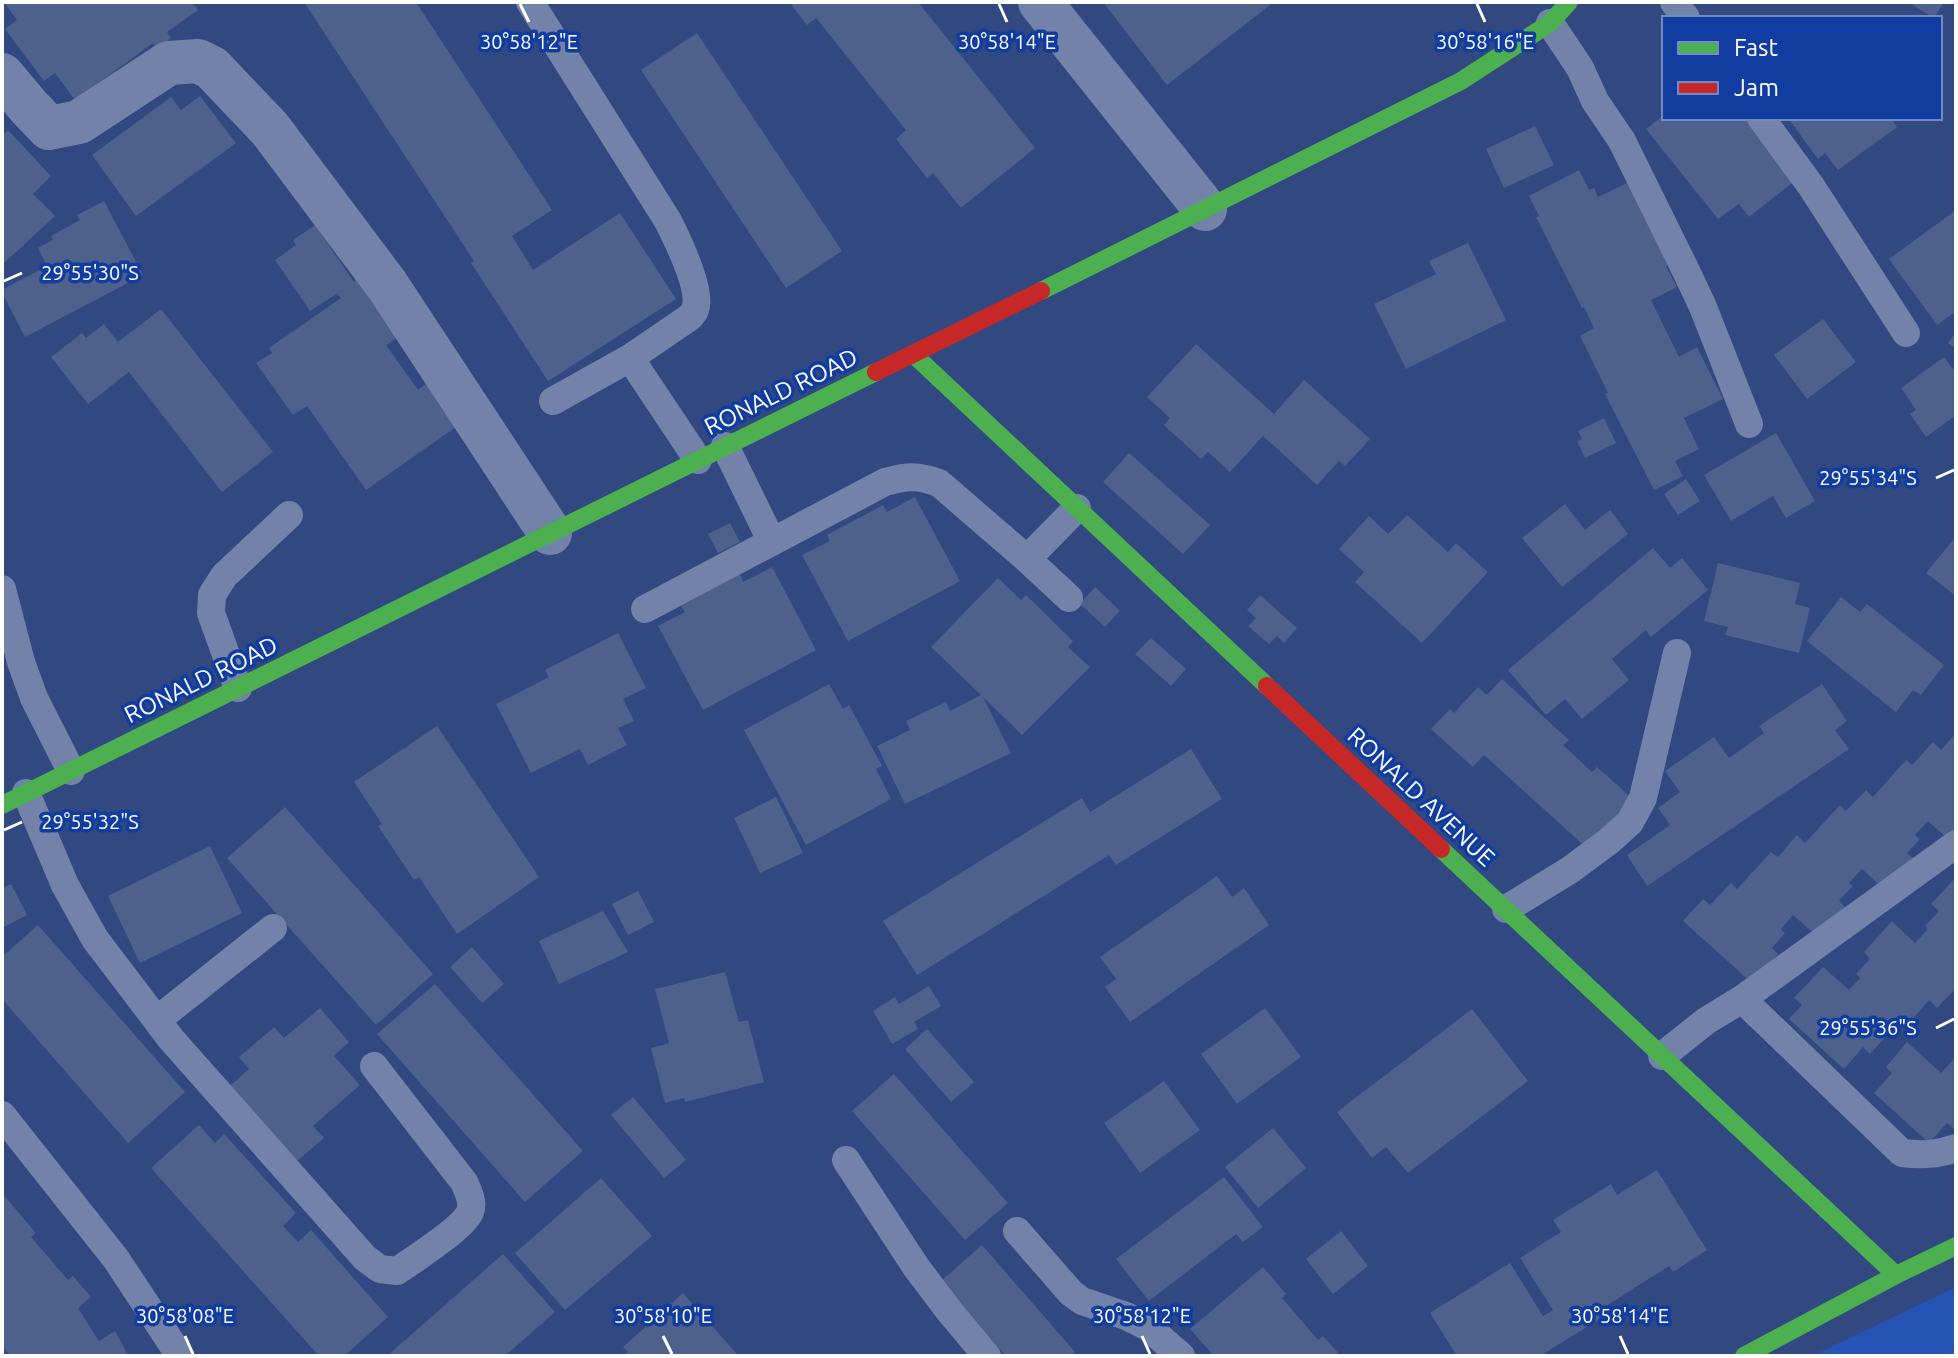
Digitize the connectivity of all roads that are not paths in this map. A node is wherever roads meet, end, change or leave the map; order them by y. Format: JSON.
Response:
{"nodes":[{"id":1,"x":530,"y":2,"type":"edge"},
{"id":2,"x":1040,"y":2,"type":"edge"},
{"id":3,"x":1559,"y":12,"type":"edge"},
{"id":4,"x":2,"y":75,"type":"edge"},
{"id":5,"x":1762,"y":120,"type":"edge"},
{"id":6,"x":1205,"y":209,"type":"junction"},
{"id":7,"x":1906,"y":333,"type":"dead end"},
{"id":8,"x":913,"y":354,"type":"junction"},
{"id":9,"x":630,"y":358,"type":"junction"},
{"id":10,"x":553,"y":401,"type":"dead end"},
{"id":11,"x":1749,"y":424,"type":"dead end"},
{"id":12,"x":725,"y":446,"type":"junction"},
{"id":13,"x":698,"y":460,"type":"junction"},
{"id":14,"x":1077,"y":508,"type":"junction"},
{"id":15,"x":289,"y":515,"type":"dead end"},
{"id":16,"x":550,"y":533,"type":"junction"},
{"id":17,"x":772,"y":542,"type":"junction"},
{"id":18,"x":1027,"y":559,"type":"junction"},
{"id":19,"x":2,"y":589,"type":"edge"},
{"id":20,"x":1069,"y":598,"type":"dead end"},
{"id":21,"x":645,"y":609,"type":"dead end"},
{"id":22,"x":1677,"y":653,"type":"dead end"},
{"id":23,"x":238,"y":688,"type":"junction"},
{"id":24,"x":71,"y":771,"type":"junction"},
{"id":25,"x":14,"y":799,"type":"edge"},
{"id":26,"x":1956,"y":844,"type":"edge"},
{"id":27,"x":1506,"y":909,"type":"junction"},
{"id":28,"x":273,"y":928,"type":"dead end"},
{"id":29,"x":1742,"y":999,"type":"junction"},
{"id":30,"x":157,"y":1020,"type":"junction"},
{"id":31,"x":1662,"y":1056,"type":"junction"},
{"id":32,"x":374,"y":1066,"type":"dead end"},
{"id":33,"x":2,"y":1115,"type":"edge"},
{"id":34,"x":1956,"y":1148,"type":"edge"},
{"id":35,"x":846,"y":1160,"type":"dead end"},
{"id":36,"x":1017,"y":1231,"type":"dead end"},
{"id":37,"x":1956,"y":1246,"type":"edge"},
{"id":38,"x":1896,"y":1275,"type":"junction"},
{"id":39,"x":180,"y":1356,"type":"edge"},
{"id":40,"x":987,"y":1356,"type":"edge"},
{"id":41,"x":1181,"y":1356,"type":"edge"},
{"id":42,"x":1744,"y":1356,"type":"edge"}],
"edges":[{"from":1,"to":9,"type":"lane"},
{"from":2,"to":6,"type":"street"},
{"from":3,"to":6,"type":"street","name":"RONALD ROAD"},
{"from":3,"to":11,"type":"lane"},
{"from":4,"to":16,"type":"street"},
{"from":5,"to":7,"type":"lane"},
{"from":6,"to":8,"type":"street","name":"RONALD ROAD"},
{"from":8,"to":12,"type":"street","name":"RONALD ROAD"},
{"from":8,"to":14,"type":"street","name":"RONALD AVENUE"},
{"from":9,"to":10,"type":"lane"},
{"from":9,"to":13,"type":"lane"},
{"from":12,"to":13,"type":"street","name":"RONALD ROAD"},
{"from":12,"to":17,"type":"lane"},
{"from":13,"to":16,"type":"street","name":"RONALD ROAD"},
{"from":14,"to":18,"type":"lane"},
{"from":14,"to":27,"type":"street","name":"RONALD AVENUE"},
{"from":15,"to":23,"type":"lane"},
{"from":16,"to":23,"type":"street","name":"RONALD ROAD"},
{"from":17,"to":18,"type":"lane"},
{"from":17,"to":21,"type":"lane"},
{"from":18,"to":20,"type":"lane"},
{"from":19,"to":24,"type":"lane"},
{"from":22,"to":27,"type":"lane"},
{"from":23,"to":24,"type":"street","name":"RONALD ROAD"},
{"from":24,"to":25,"type":"street","name":"RONALD ROAD"},
{"from":25,"to":30,"type":"lane"},
{"from":26,"to":29,"type":"lane"},
{"from":27,"to":31,"type":"street","name":"RONALD AVENUE"},
{"from":28,"to":30,"type":"lane"},
{"from":29,"to":31,"type":"lane"},
{"from":29,"to":34,"type":"lane"},
{"from":30,"to":32,"type":"lane"},
{"from":31,"to":38,"type":"street","name":"RONALD AVENUE"},
{"from":33,"to":39,"type":"lane"},
{"from":35,"to":40,"type":"lane"},
{"from":36,"to":41,"type":"lane"},
{"from":37,"to":38,"type":"street"},
{"from":38,"to":42,"type":"street"}]}
